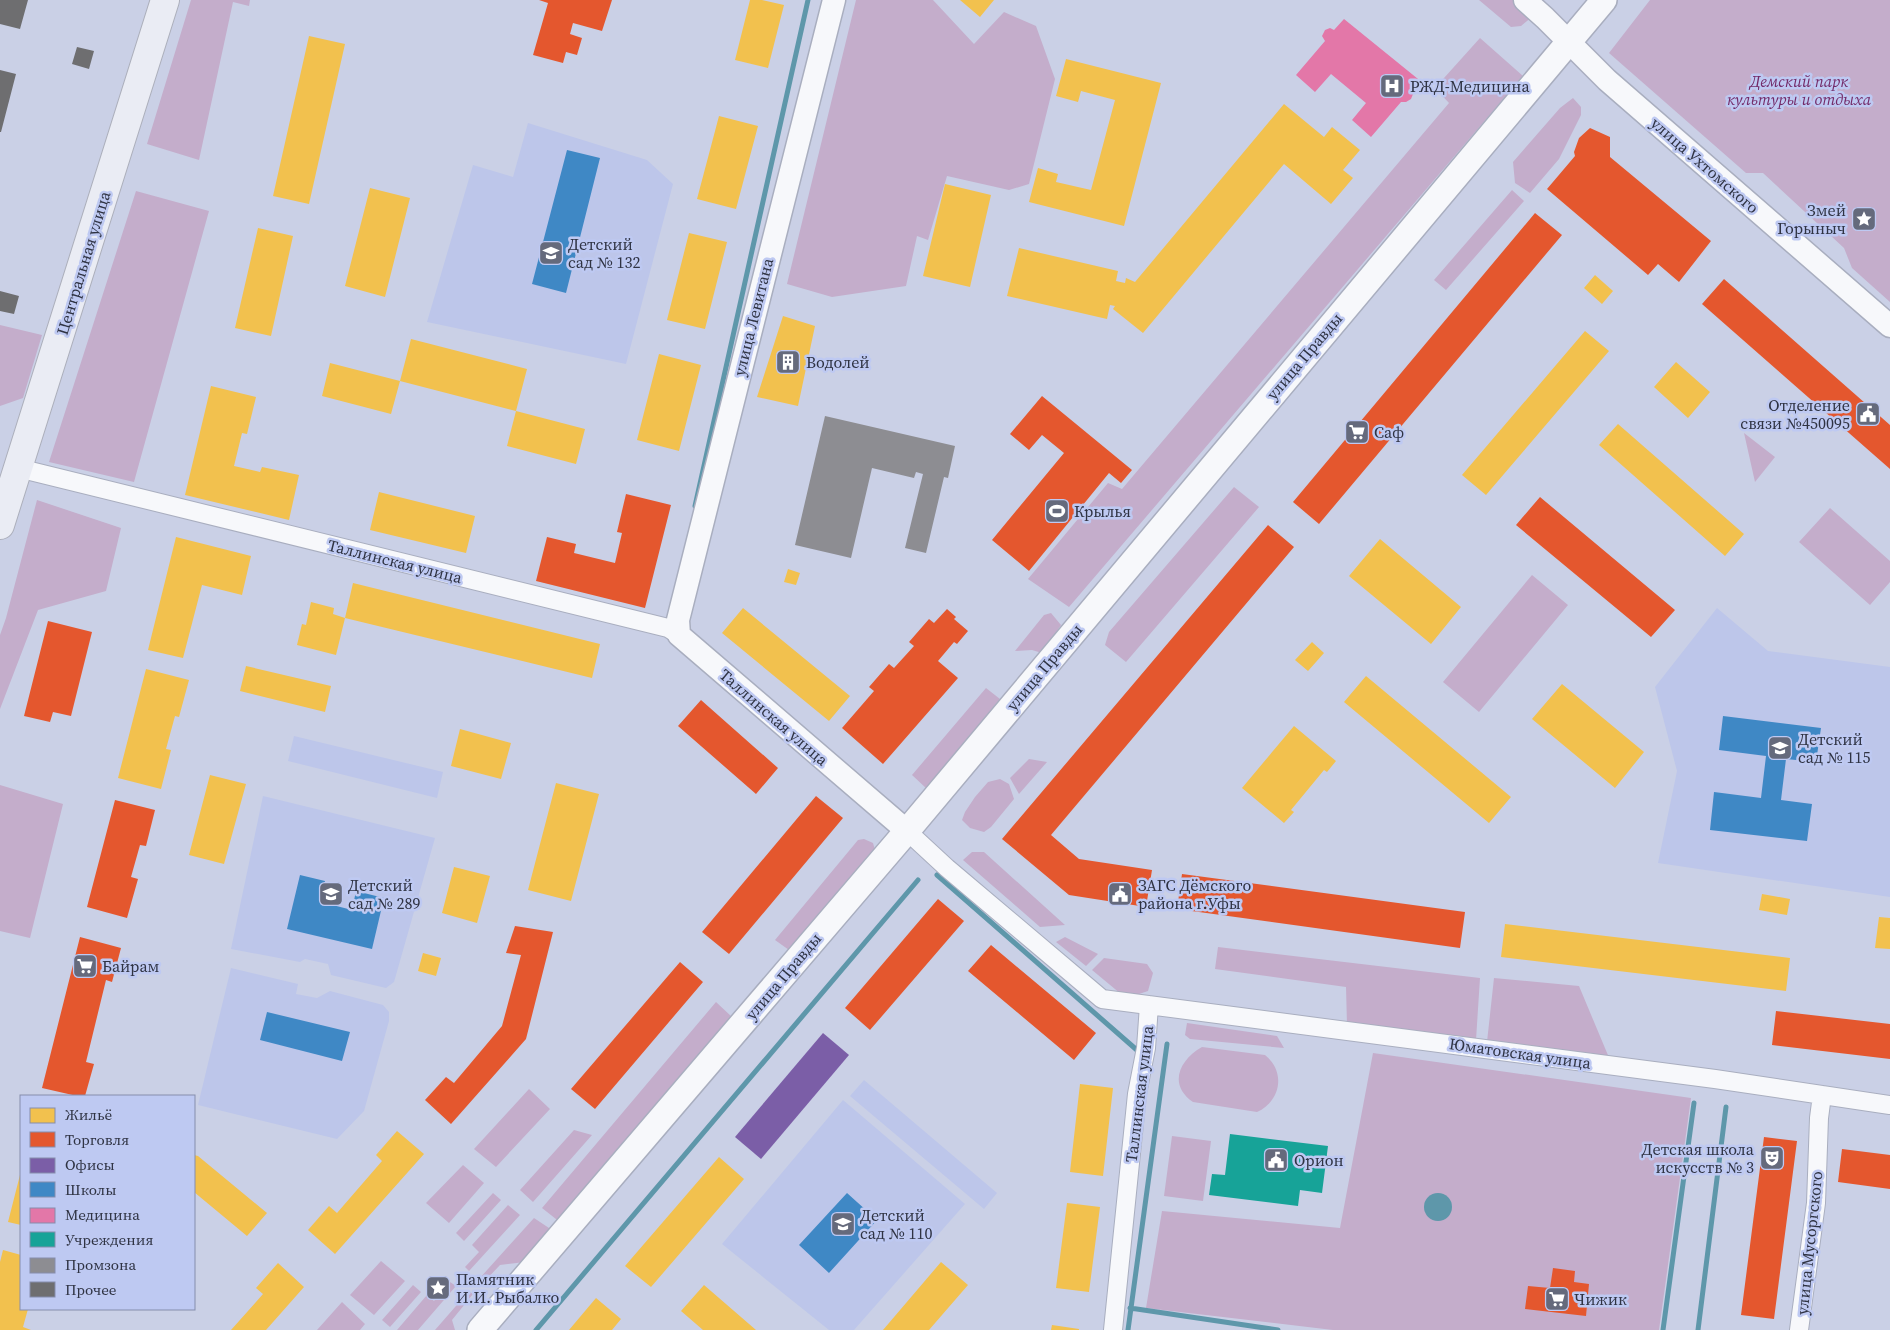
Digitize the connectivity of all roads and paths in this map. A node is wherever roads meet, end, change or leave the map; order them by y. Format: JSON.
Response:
{"nodes":[{"id":1,"x":165,"y":0,"type":"edge"},
{"id":2,"x":834,"y":0,"type":"edge"},
{"id":3,"x":1525,"y":0,"type":"edge"},
{"id":4,"x":1604,"y":0,"type":"edge"},
{"id":5,"x":1568,"y":41,"type":"junction"},
{"id":6,"x":1890,"y":326,"type":"edge"},
{"id":7,"x":18,"y":468,"type":"junction"},
{"id":8,"x":0,"y":525,"type":"edge"},
{"id":9,"x":679,"y":636,"type":"junction"},
{"id":10,"x":907,"y":831,"type":"junction"},
{"id":11,"x":1150,"y":1005,"type":"junction"},
{"id":12,"x":1822,"y":1095,"type":"junction"},
{"id":13,"x":1890,"y":1105,"type":"edge"},
{"id":14,"x":480,"y":1330,"type":"edge"},
{"id":15,"x":1113,"y":1330,"type":"edge"},
{"id":16,"x":1799,"y":1330,"type":"edge"}],
"edges":[{"from":1,"to":7,"type":"main road","name":"Центральная улица"},
{"from":2,"to":9,"type":"street","name":"улица Левитана"},
{"from":3,"to":5,"type":"street","name":"улица Ухтомского"},
{"from":4,"to":5,"type":"main road","name":"улица Правды"},
{"from":5,"to":6,"type":"street","name":"улица Ухтомского"},
{"from":5,"to":10,"type":"main road","name":"улица Правды"},
{"from":7,"to":8,"type":"main road","name":"Центральная улица"},
{"from":7,"to":9,"type":"street","name":"Таллинская улица"},
{"from":9,"to":10,"type":"street","name":"Таллинская улица"},
{"from":10,"to":11,"type":"street","name":"Таллинская улица"},
{"from":10,"to":14,"type":"main road","name":"улица Правды"},
{"from":11,"to":12,"type":"street","name":"Юматовская улица"},
{"from":11,"to":15,"type":"street","name":"Таллинская улица"},
{"from":12,"to":13,"type":"street","name":"Юматовская улица"},
{"from":12,"to":16,"type":"street","name":"улица Мусоргского"}]}
